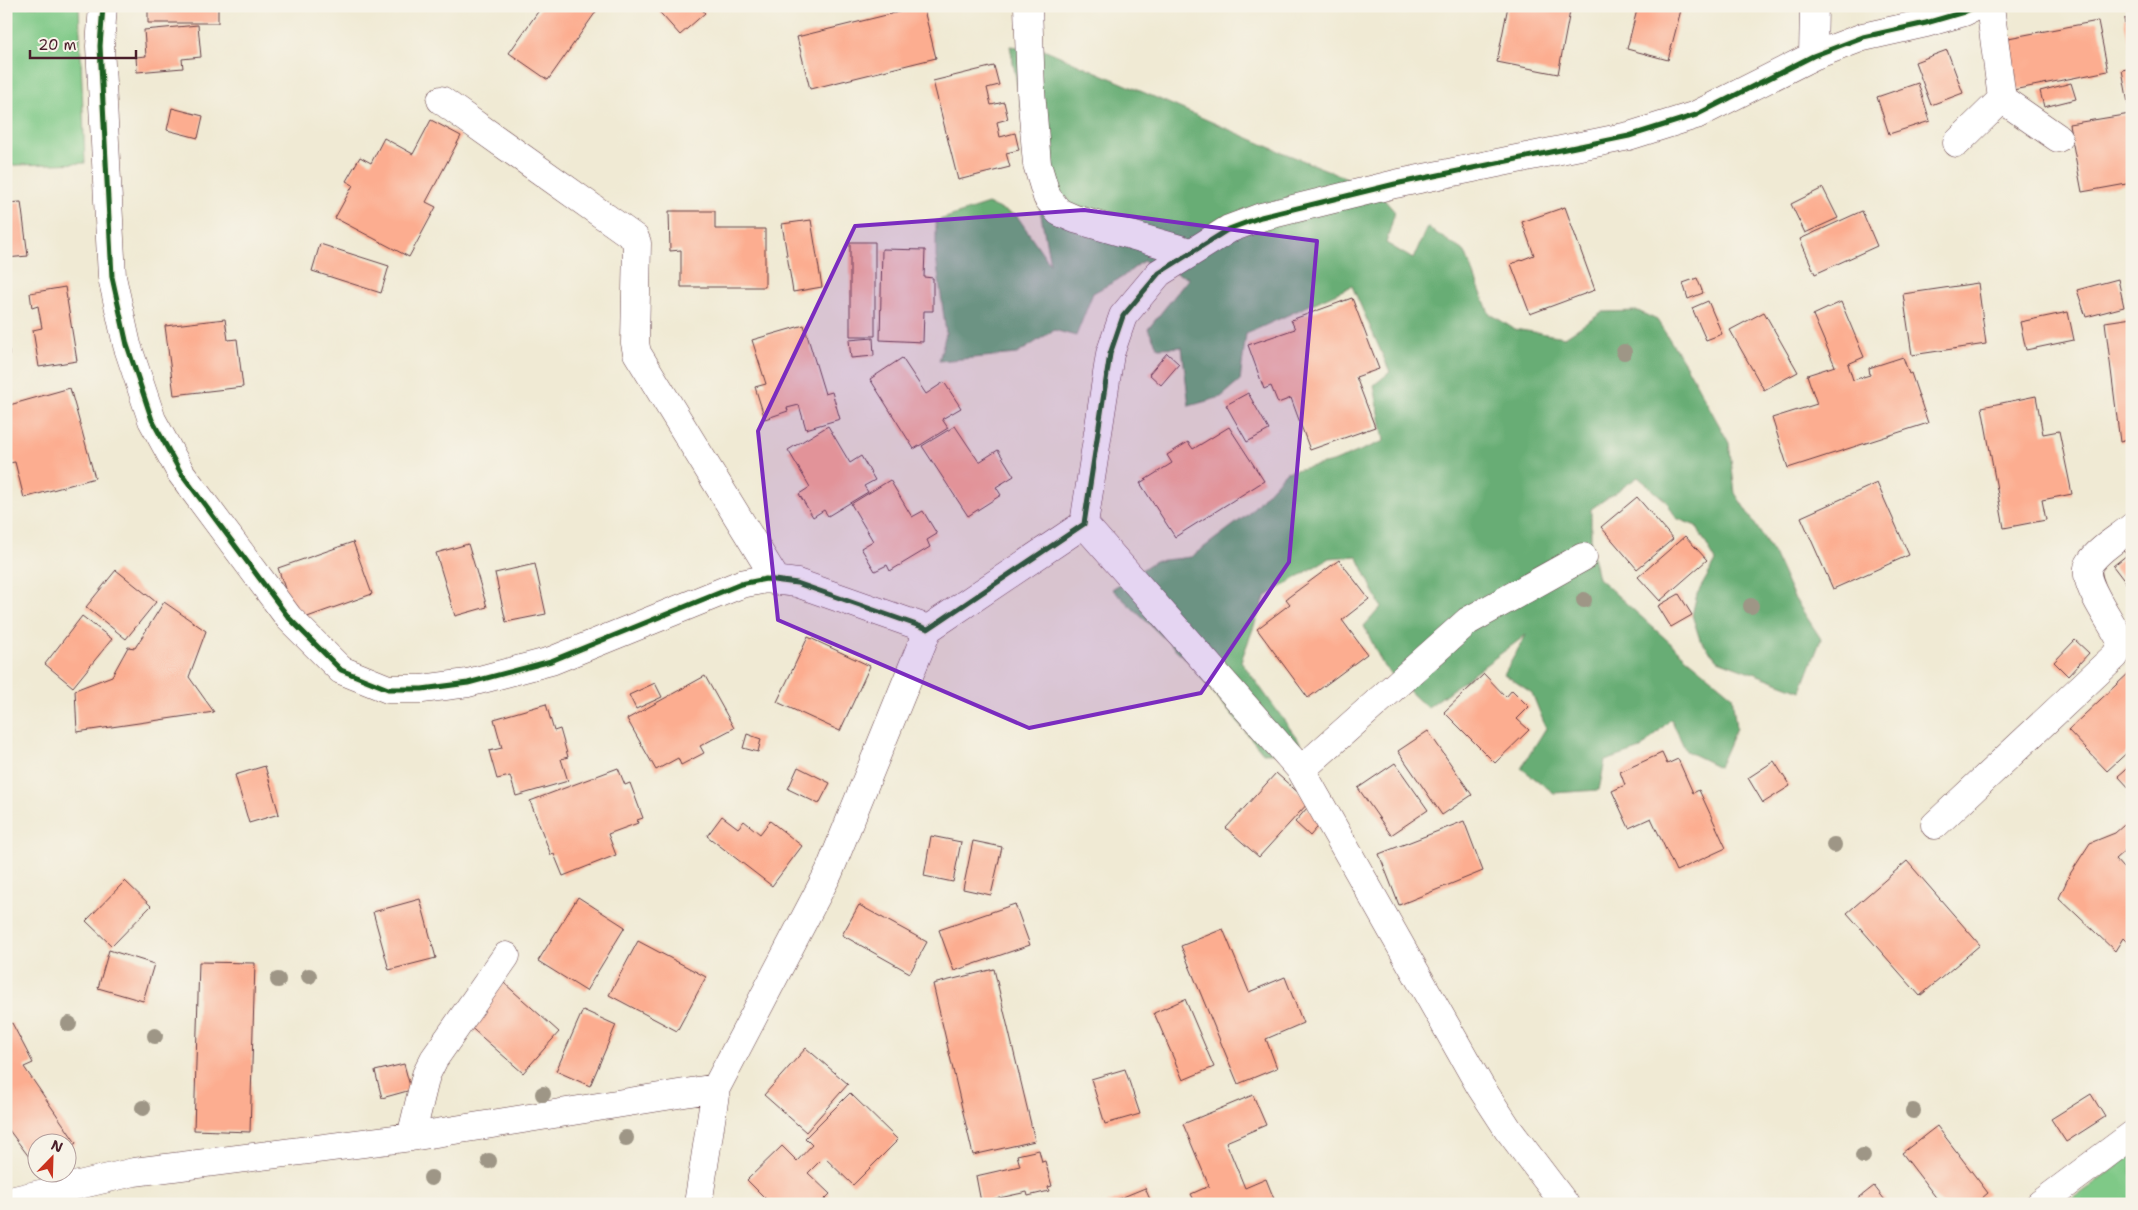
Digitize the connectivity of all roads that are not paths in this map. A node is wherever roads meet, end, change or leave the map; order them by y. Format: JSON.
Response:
{"nodes":[{"id":1,"x":102,"y":6,"type":"edge"},
{"id":2,"x":1028,"y":6,"type":"edge"},
{"id":3,"x":1814,"y":6,"type":"edge"},
{"id":4,"x":1976,"y":6,"type":"edge"},
{"id":5,"x":1990,"y":6,"type":"edge"},
{"id":6,"x":1813,"y":56,"type":"junction"},
{"id":7,"x":441,"y":100,"type":"dead end"},
{"id":8,"x":2002,"y":100,"type":"junction"},
{"id":9,"x":2058,"y":138,"type":"dead end"},
{"id":10,"x":1956,"y":143,"type":"dead end"},
{"id":11,"x":1190,"y":252,"type":"junction"},
{"id":12,"x":1084,"y":524,"type":"junction"},
{"id":13,"x":2132,"y":527,"type":"edge"},
{"id":14,"x":1583,"y":557,"type":"dead end"},
{"id":15,"x":777,"y":580,"type":"junction"},
{"id":16,"x":928,"y":629,"type":"junction"},
{"id":17,"x":1301,"y":770,"type":"junction"},
{"id":18,"x":1935,"y":825,"type":"dead end"},
{"id":19,"x":506,"y":956,"type":"dead end"},
{"id":20,"x":716,"y":1088,"type":"junction"},
{"id":21,"x":2132,"y":1135,"type":"edge"},
{"id":22,"x":411,"y":1137,"type":"junction"},
{"id":23,"x":6,"y":1202,"type":"edge"},
{"id":24,"x":698,"y":1204,"type":"edge"},
{"id":25,"x":1565,"y":1204,"type":"edge"},
{"id":26,"x":2040,"y":1204,"type":"edge"}],
"edges":[{"from":1,"to":15,"type":"street"},
{"from":2,"to":11,"type":"street"},
{"from":3,"to":6,"type":"street"},
{"from":4,"to":6,"type":"street"},
{"from":5,"to":8,"type":"street"},
{"from":6,"to":11,"type":"street"},
{"from":7,"to":15,"type":"street"},
{"from":8,"to":9,"type":"street"},
{"from":8,"to":10,"type":"street"},
{"from":11,"to":12,"type":"street"},
{"from":12,"to":16,"type":"street"},
{"from":12,"to":17,"type":"street"},
{"from":13,"to":18,"type":"street"},
{"from":14,"to":17,"type":"street"},
{"from":15,"to":16,"type":"street"},
{"from":16,"to":20,"type":"street"},
{"from":17,"to":25,"type":"street"},
{"from":19,"to":22,"type":"street"},
{"from":20,"to":22,"type":"street"},
{"from":20,"to":24,"type":"street"},
{"from":21,"to":26,"type":"street"},
{"from":22,"to":23,"type":"street"}]}
